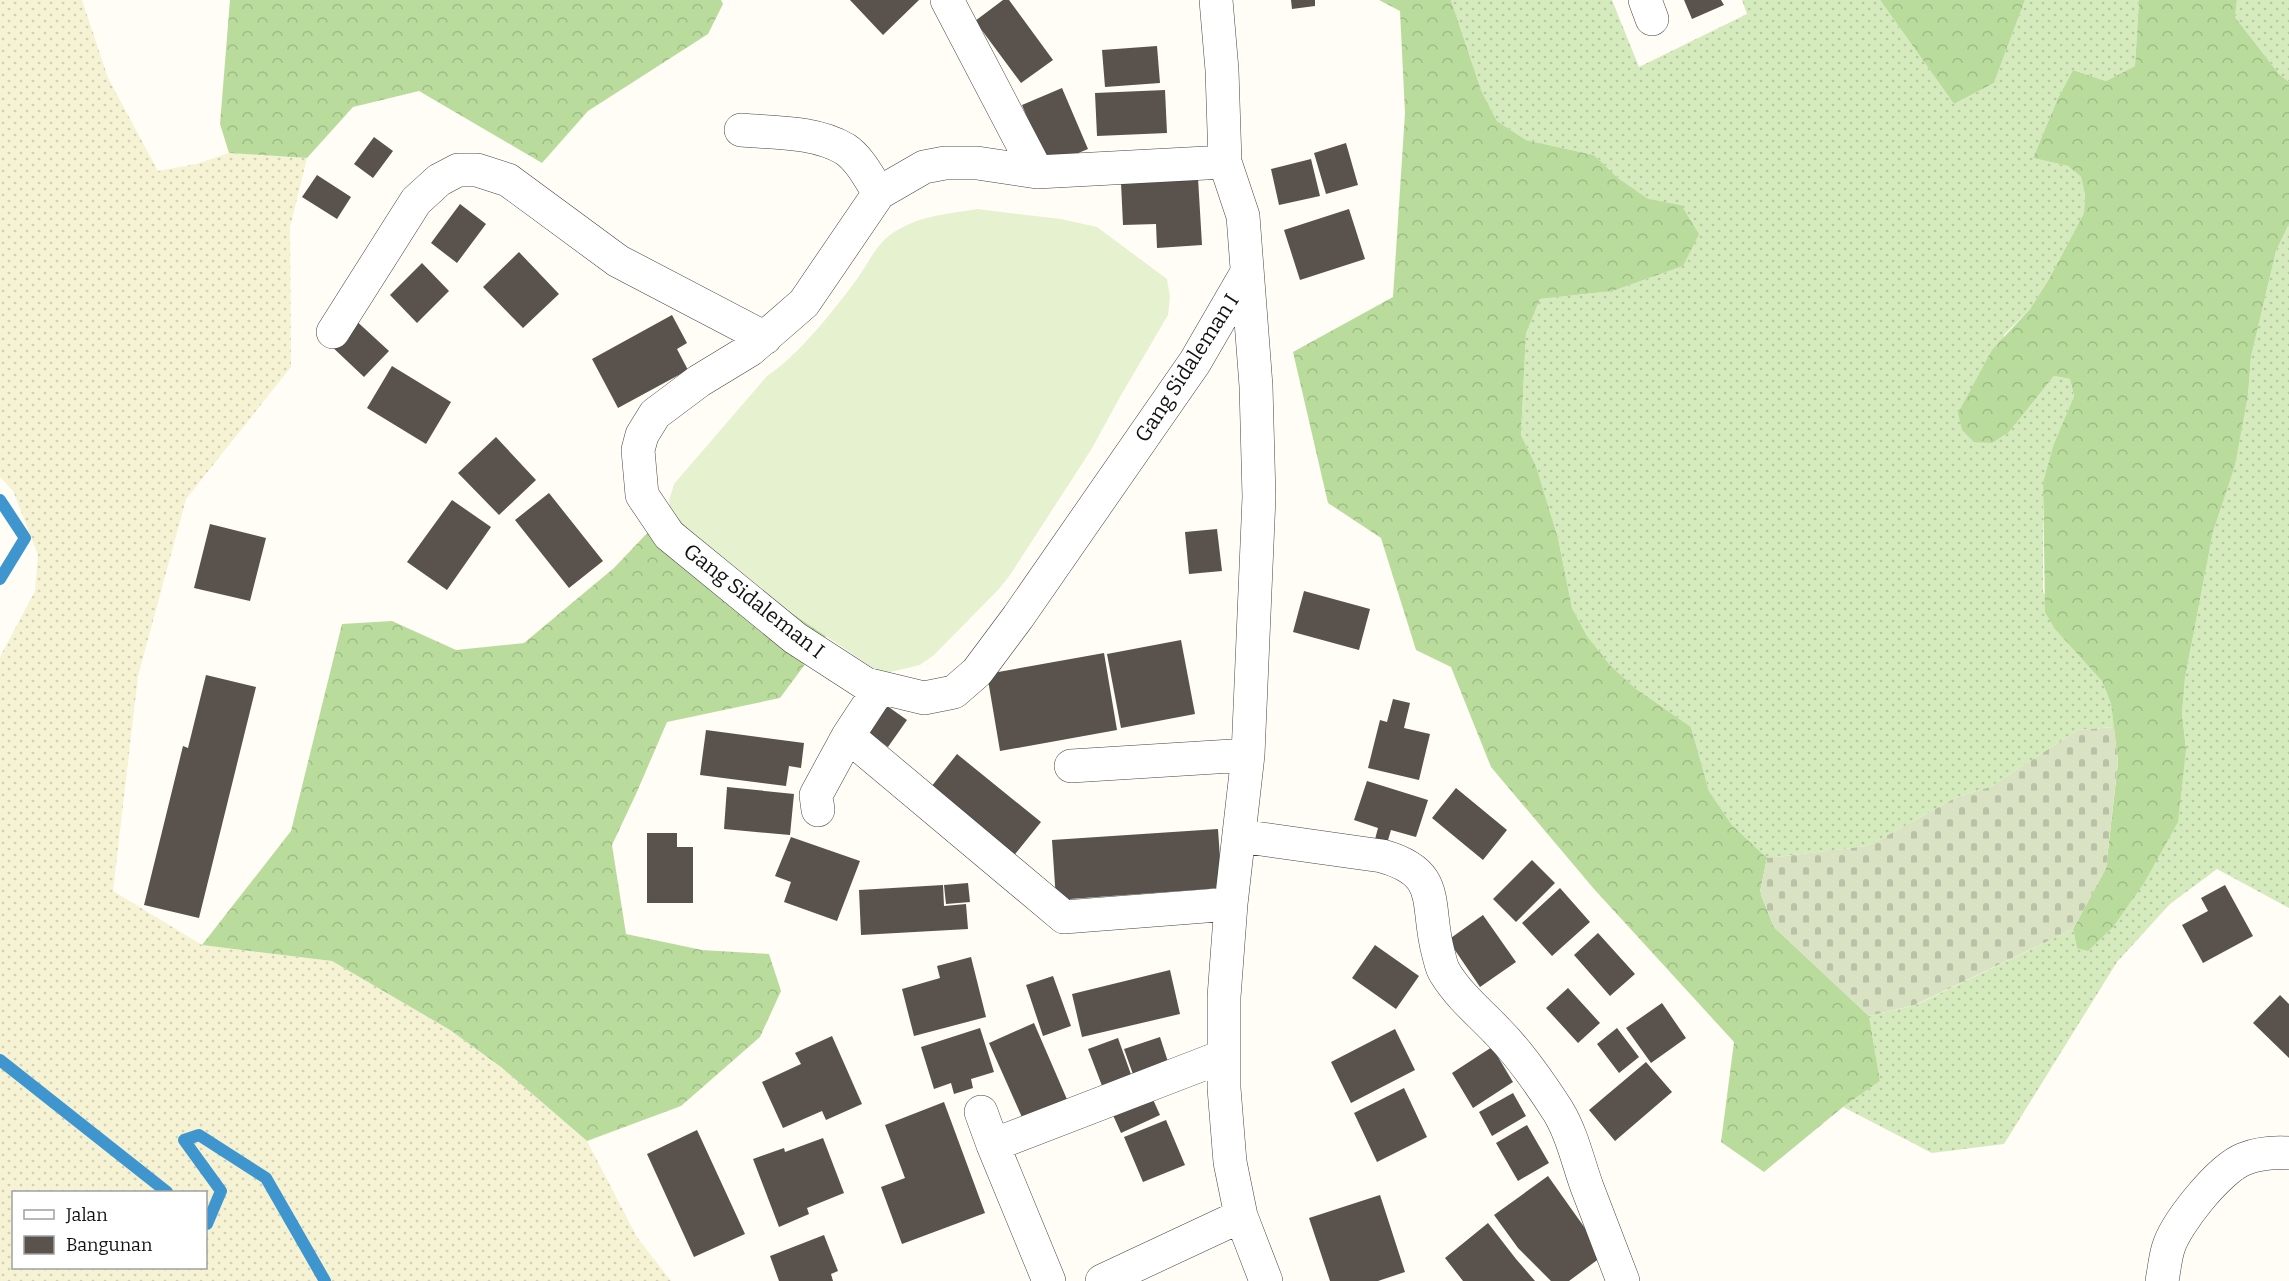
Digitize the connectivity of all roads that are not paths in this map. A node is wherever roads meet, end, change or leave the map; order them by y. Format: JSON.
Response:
{"nodes":[{"id":1,"x":946,"y":0,"type":"edge"},
{"id":2,"x":1216,"y":0,"type":"edge"},
{"id":3,"x":741,"y":130,"type":"dead end"},
{"id":4,"x":1225,"y":162,"type":"junction"},
{"id":5,"x":1037,"y":172,"type":"junction"},
{"id":6,"x":879,"y":193,"type":"junction"},
{"id":7,"x":1246,"y":274,"type":"junction"},
{"id":8,"x":333,"y":332,"type":"dead end"},
{"id":9,"x":765,"y":338,"type":"junction"},
{"id":10,"x":882,"y":688,"type":"junction"},
{"id":11,"x":848,"y":736,"type":"junction"},
{"id":12,"x":1248,"y":755,"type":"junction"},
{"id":13,"x":1071,"y":766,"type":"dead end"},
{"id":14,"x":818,"y":810,"type":"dead end"},
{"id":15,"x":1240,"y":836,"type":"junction"},
{"id":16,"x":1231,"y":904,"type":"junction"},
{"id":17,"x":1224,"y":1056,"type":"junction"},
{"id":18,"x":981,"y":1112,"type":"dead end"},
{"id":19,"x":993,"y":1144,"type":"junction"},
{"id":20,"x":2289,"y":1153,"type":"edge"},
{"id":21,"x":1240,"y":1216,"type":"junction"},
{"id":22,"x":1049,"y":1281,"type":"edge"},
{"id":23,"x":1101,"y":1281,"type":"edge"},
{"id":24,"x":1266,"y":1281,"type":"edge"},
{"id":25,"x":1623,"y":1281,"type":"edge"},
{"id":26,"x":2162,"y":1281,"type":"edge"}],
"edges":[{"from":1,"to":5,"type":"street"},
{"from":2,"to":4,"type":"street"},
{"from":3,"to":6,"type":"street"},
{"from":4,"to":5,"type":"street","name":"Gang Sidaleman I"},
{"from":4,"to":7,"type":"street"},
{"from":5,"to":6,"type":"street","name":"Gang Sidaleman I"},
{"from":6,"to":9,"type":"street","name":"Gang Sidaleman I"},
{"from":7,"to":10,"type":"street","name":"Gang Sidaleman I"},
{"from":7,"to":12,"type":"street"},
{"from":8,"to":9,"type":"street"},
{"from":9,"to":10,"type":"street","name":"Gang Sidaleman I"},
{"from":10,"to":11,"type":"street"},
{"from":11,"to":14,"type":"street"},
{"from":11,"to":16,"type":"street"},
{"from":12,"to":13,"type":"street"},
{"from":12,"to":15,"type":"street"},
{"from":15,"to":16,"type":"street"},
{"from":15,"to":25,"type":"street"},
{"from":16,"to":17,"type":"street"},
{"from":17,"to":19,"type":"street"},
{"from":17,"to":21,"type":"street"},
{"from":18,"to":19,"type":"street"},
{"from":19,"to":22,"type":"street"},
{"from":20,"to":26,"type":"street"},
{"from":21,"to":23,"type":"street"},
{"from":21,"to":24,"type":"street"}]}
